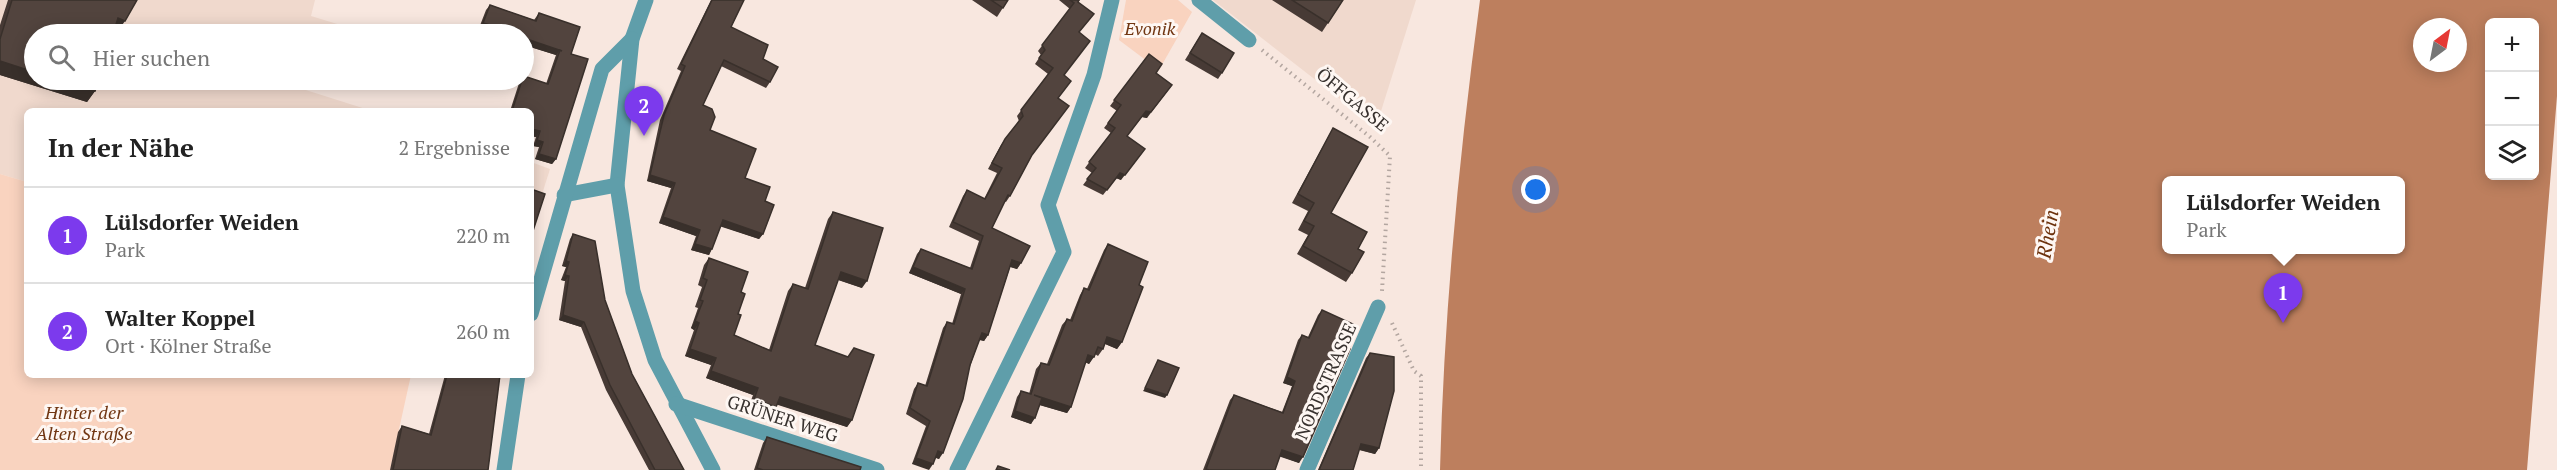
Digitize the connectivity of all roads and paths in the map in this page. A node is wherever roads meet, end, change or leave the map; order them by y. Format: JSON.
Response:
{"nodes":[{"id":1,"x":646,"y":0,"type":"edge"},
{"id":2,"x":1112,"y":0,"type":"edge"},
{"id":3,"x":1199,"y":0,"type":"edge"},
{"id":4,"x":632,"y":39,"type":"junction"},
{"id":5,"x":1250,"y":40,"type":"joint"},
{"id":6,"x":617,"y":185,"type":"junction"},
{"id":7,"x":564,"y":195,"type":"junction"},
{"id":8,"x":534,"y":303,"type":"edge"},
{"id":9,"x":1382,"y":311,"type":"junction"},
{"id":10,"x":518,"y":378,"type":"edge"},
{"id":11,"x":676,"y":404,"type":"junction"},
{"id":12,"x":504,"y":470,"type":"edge"},
{"id":13,"x":713,"y":470,"type":"edge"},
{"id":14,"x":877,"y":470,"type":"edge"},
{"id":15,"x":957,"y":470,"type":"edge"},
{"id":16,"x":1307,"y":470,"type":"edge"},
{"id":17,"x":1421,"y":470,"type":"edge"}],
"edges":[{"from":1,"to":4,"type":"street"},
{"from":2,"to":15,"type":"street"},
{"from":3,"to":5,"type":"street"},
{"from":4,"to":6,"type":"street"},
{"from":4,"to":7,"type":"street"},
{"from":5,"to":9,"type":"path","name":"ÖFFGASSE"},
{"from":6,"to":7,"type":"street"},
{"from":6,"to":11,"type":"street"},
{"from":7,"to":8,"type":"street"},
{"from":9,"to":16,"type":"street","name":"NORDSTRASSE"},
{"from":9,"to":17,"type":"path"},
{"from":10,"to":12,"type":"street"},
{"from":11,"to":13,"type":"street"},
{"from":11,"to":14,"type":"street","name":"GRÜNER WEG"}]}
